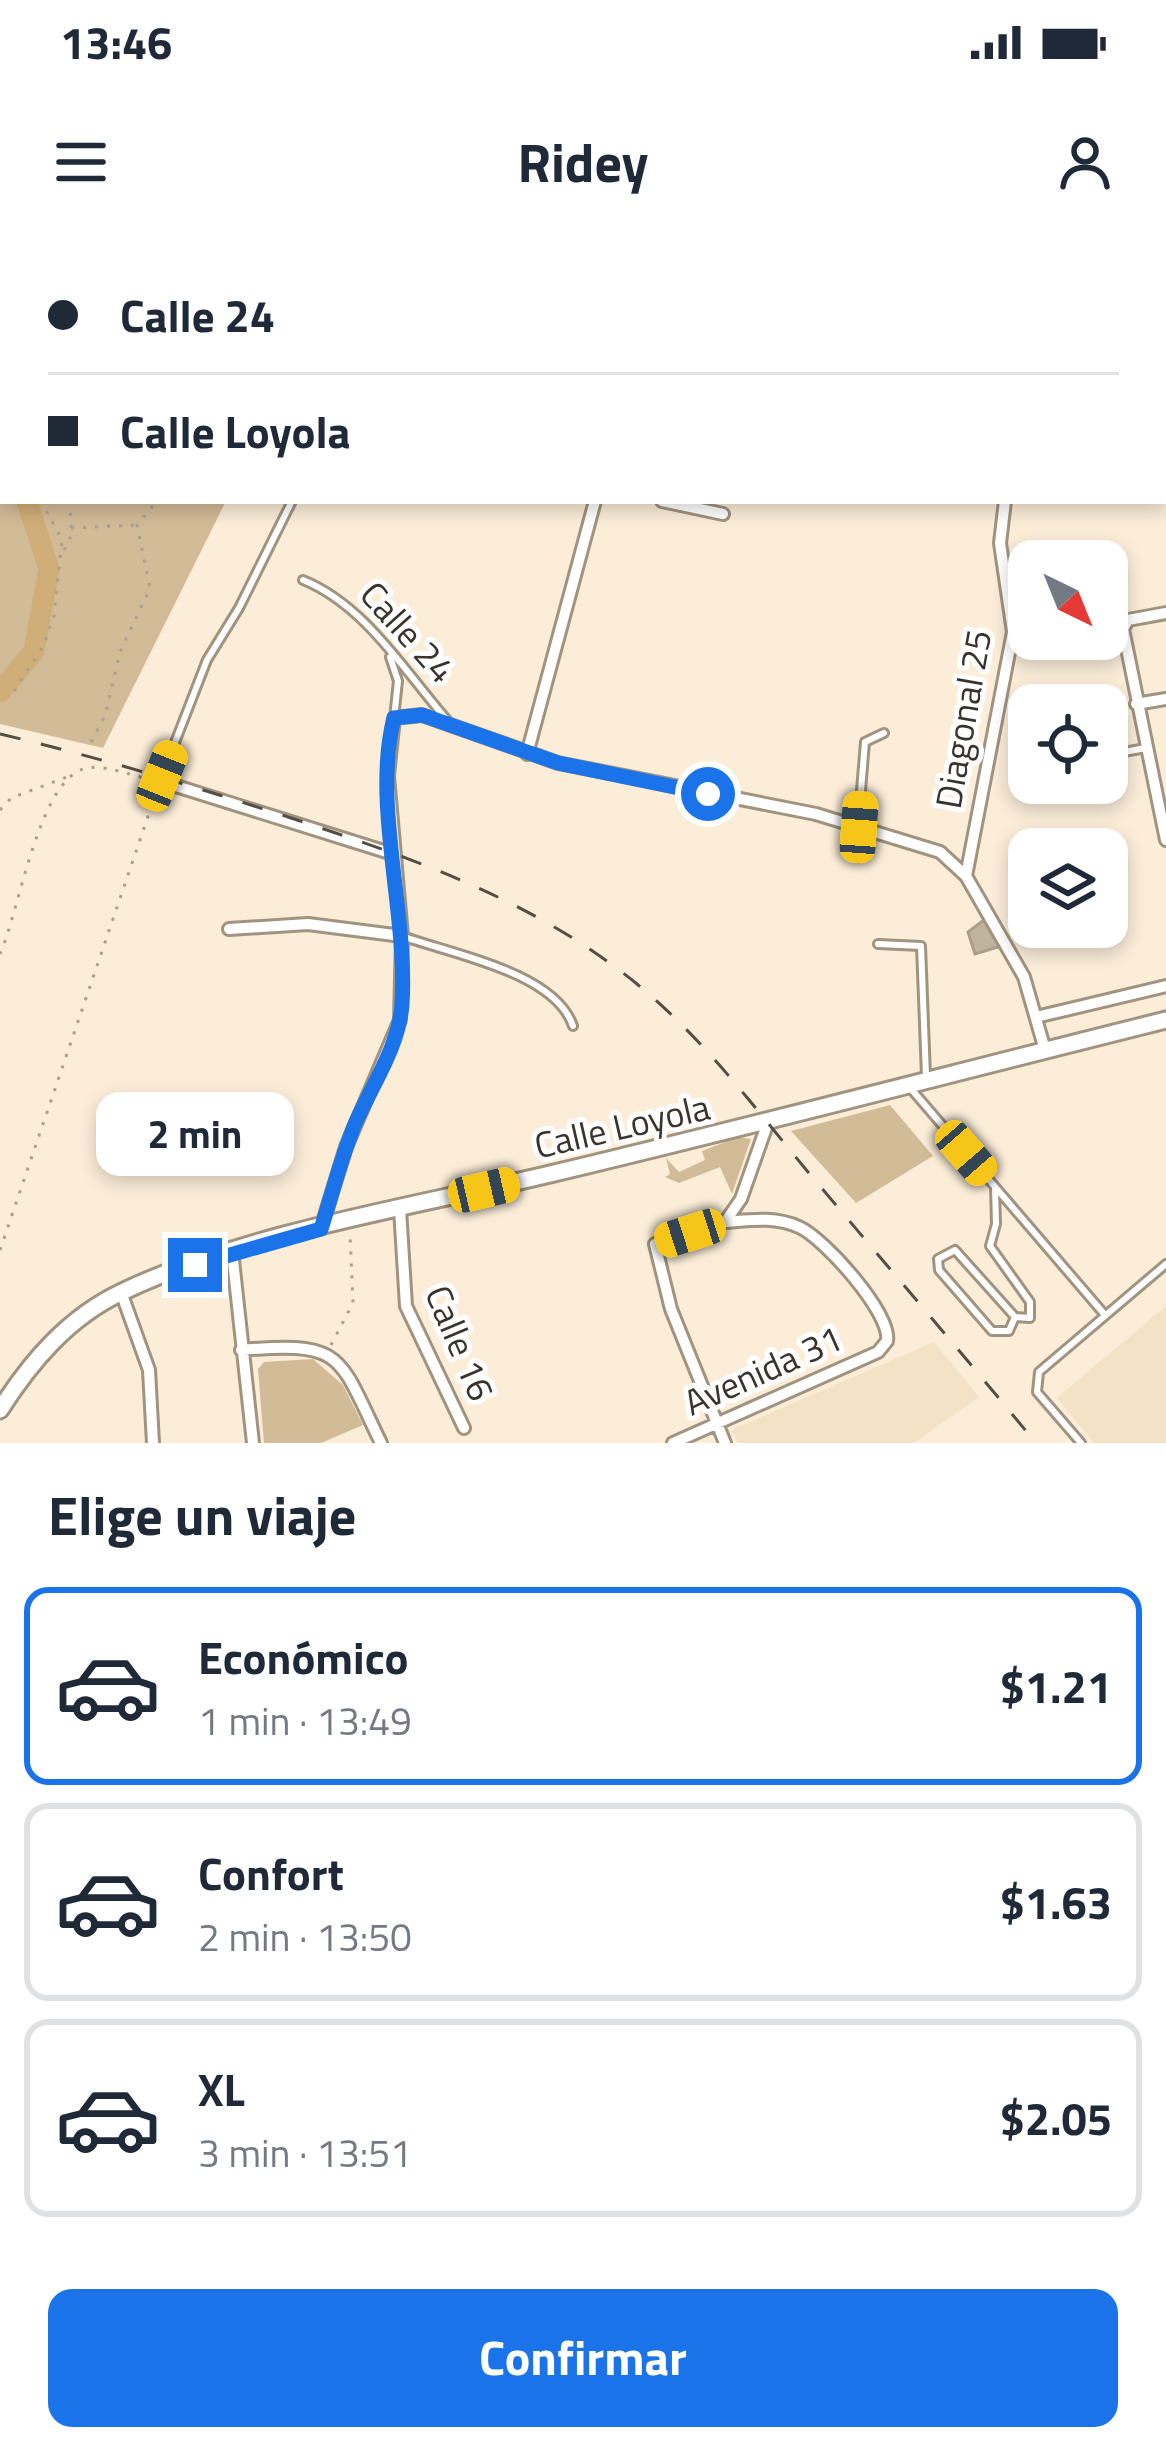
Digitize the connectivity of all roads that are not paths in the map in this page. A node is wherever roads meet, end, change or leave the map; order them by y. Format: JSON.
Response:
{"nodes":[{"id":1,"x":291,"y":504,"type":"edge"},
{"id":2,"x":594,"y":504,"type":"edge"},
{"id":3,"x":676,"y":504,"type":"edge"},
{"id":4,"x":1005,"y":504,"type":"edge"},
{"id":5,"x":723,"y":514,"type":"dead end"},
{"id":6,"x":303,"y":580,"type":"dead end"},
{"id":7,"x":1166,"y":613,"type":"edge"},
{"id":8,"x":388,"y":651,"type":"junction"},
{"id":9,"x":1166,"y":699,"type":"edge"},
{"id":10,"x":1136,"y":704,"type":"junction"},
{"id":11,"x":394,"y":718,"type":"junction"},
{"id":12,"x":450,"y":724,"type":"junction"},
{"id":13,"x":884,"y":733,"type":"dead end"},
{"id":14,"x":1146,"y":748,"type":"junction"},
{"id":15,"x":1128,"y":751,"type":"edge"},
{"id":16,"x":527,"y":754,"type":"junction"},
{"id":17,"x":161,"y":778,"type":"joint"},
{"id":18,"x":1164,"y":820,"type":"edge"},
{"id":19,"x":859,"y":827,"type":"junction"},
{"id":20,"x":1166,"y":840,"type":"edge"},
{"id":21,"x":393,"y":854,"type":"junction"},
{"id":22,"x":966,"y":876,"type":"junction"},
{"id":23,"x":229,"y":929,"type":"dead end"},
{"id":24,"x":402,"y":936,"type":"junction"},
{"id":25,"x":878,"y":944,"type":"dead end"},
{"id":26,"x":1166,"y":986,"type":"edge"},
{"id":27,"x":1036,"y":1017,"type":"junction"},
{"id":28,"x":1166,"y":1020,"type":"edge"},
{"id":29,"x":573,"y":1026,"type":"dead end"},
{"id":30,"x":1045,"y":1050,"type":"junction"},
{"id":31,"x":926,"y":1079,"type":"junction"},
{"id":32,"x":908,"y":1084,"type":"junction"},
{"id":33,"x":768,"y":1122,"type":"junction"},
{"id":34,"x":995,"y":1187,"type":"junction"},
{"id":35,"x":400,"y":1209,"type":"junction"},
{"id":36,"x":725,"y":1222,"type":"junction"},
{"id":37,"x":321,"y":1229,"type":"junction"},
{"id":38,"x":232,"y":1251,"type":"junction"},
{"id":39,"x":1166,"y":1264,"type":"edge"},
{"id":40,"x":121,"y":1292,"type":"junction"},
{"id":41,"x":1105,"y":1315,"type":"junction"},
{"id":42,"x":1016,"y":1317,"type":"junction"},
{"id":43,"x":241,"y":1350,"type":"junction"},
{"id":44,"x":0,"y":1410,"type":"edge"},
{"id":45,"x":715,"y":1424,"type":"junction"},
{"id":46,"x":464,"y":1427,"type":"dead end"},
{"id":47,"x":153,"y":1443,"type":"edge"},
{"id":48,"x":253,"y":1443,"type":"edge"},
{"id":49,"x":380,"y":1443,"type":"edge"},
{"id":50,"x":673,"y":1443,"type":"edge"},
{"id":51,"x":725,"y":1443,"type":"edge"},
{"id":52,"x":1081,"y":1443,"type":"edge"}],
"edges":[{"from":1,"to":17,"type":"lane"},
{"from":2,"to":16,"type":"street"},
{"from":3,"to":5,"type":"street"},
{"from":4,"to":22,"type":"street","name":"Diagonal 25"},
{"from":6,"to":8,"type":"lane","name":"Calle 24"},
{"from":7,"to":10,"type":"street"},
{"from":8,"to":11,"type":"lane"},
{"from":8,"to":12,"type":"lane","name":"Calle 24"},
{"from":9,"to":10,"type":"street"},
{"from":10,"to":14,"type":"street"},
{"from":11,"to":12,"type":"street"},
{"from":11,"to":21,"type":"street"},
{"from":12,"to":16,"type":"street","name":"Calle 24"},
{"from":13,"to":19,"type":"lane"},
{"from":14,"to":15,"type":"lane"},
{"from":14,"to":18,"type":"street"},
{"from":16,"to":19,"type":"street","name":"Calle 24"},
{"from":17,"to":21,"type":"street"},
{"from":18,"to":20,"type":"street"},
{"from":19,"to":22,"type":"street","name":"Calle 24"},
{"from":21,"to":24,"type":"street"},
{"from":22,"to":27,"type":"street","name":"Calle 24"},
{"from":23,"to":24,"type":"street"},
{"from":24,"to":29,"type":"lane"},
{"from":24,"to":37,"type":"street"},
{"from":25,"to":31,"type":"lane"},
{"from":26,"to":27,"type":"street"},
{"from":27,"to":30,"type":"street","name":"Calle 24"},
{"from":28,"to":30,"type":"main road","name":"Calle Loyola"},
{"from":30,"to":31,"type":"main road","name":"Calle Loyola"},
{"from":31,"to":32,"type":"main road","name":"Calle Loyola"},
{"from":32,"to":33,"type":"main road","name":"Calle Loyola"},
{"from":32,"to":34,"type":"lane"},
{"from":33,"to":35,"type":"main road","name":"Calle Loyola"},
{"from":33,"to":36,"type":"street"},
{"from":34,"to":41,"type":"lane"},
{"from":34,"to":42,"type":"lane"},
{"from":35,"to":37,"type":"main road","name":"Calle Loyola"},
{"from":35,"to":46,"type":"street","name":"Calle 16"},
{"from":36,"to":45,"type":"street"},
{"from":36,"to":45,"type":"street","name":"Avenida 31"},
{"from":37,"to":38,"type":"main road","name":"Calle Loyola"},
{"from":38,"to":40,"type":"main road","name":"Calle Loyola"},
{"from":38,"to":43,"type":"street"},
{"from":39,"to":41,"type":"lane"},
{"from":40,"to":44,"type":"main road","name":"Calle Loyola"},
{"from":40,"to":47,"type":"street"},
{"from":41,"to":52,"type":"lane"},
{"from":42,"to":42,"type":"lane"},
{"from":43,"to":48,"type":"street"},
{"from":43,"to":49,"type":"street"},
{"from":45,"to":50,"type":"street","name":"Avenida 31"},
{"from":45,"to":51,"type":"street"}]}
